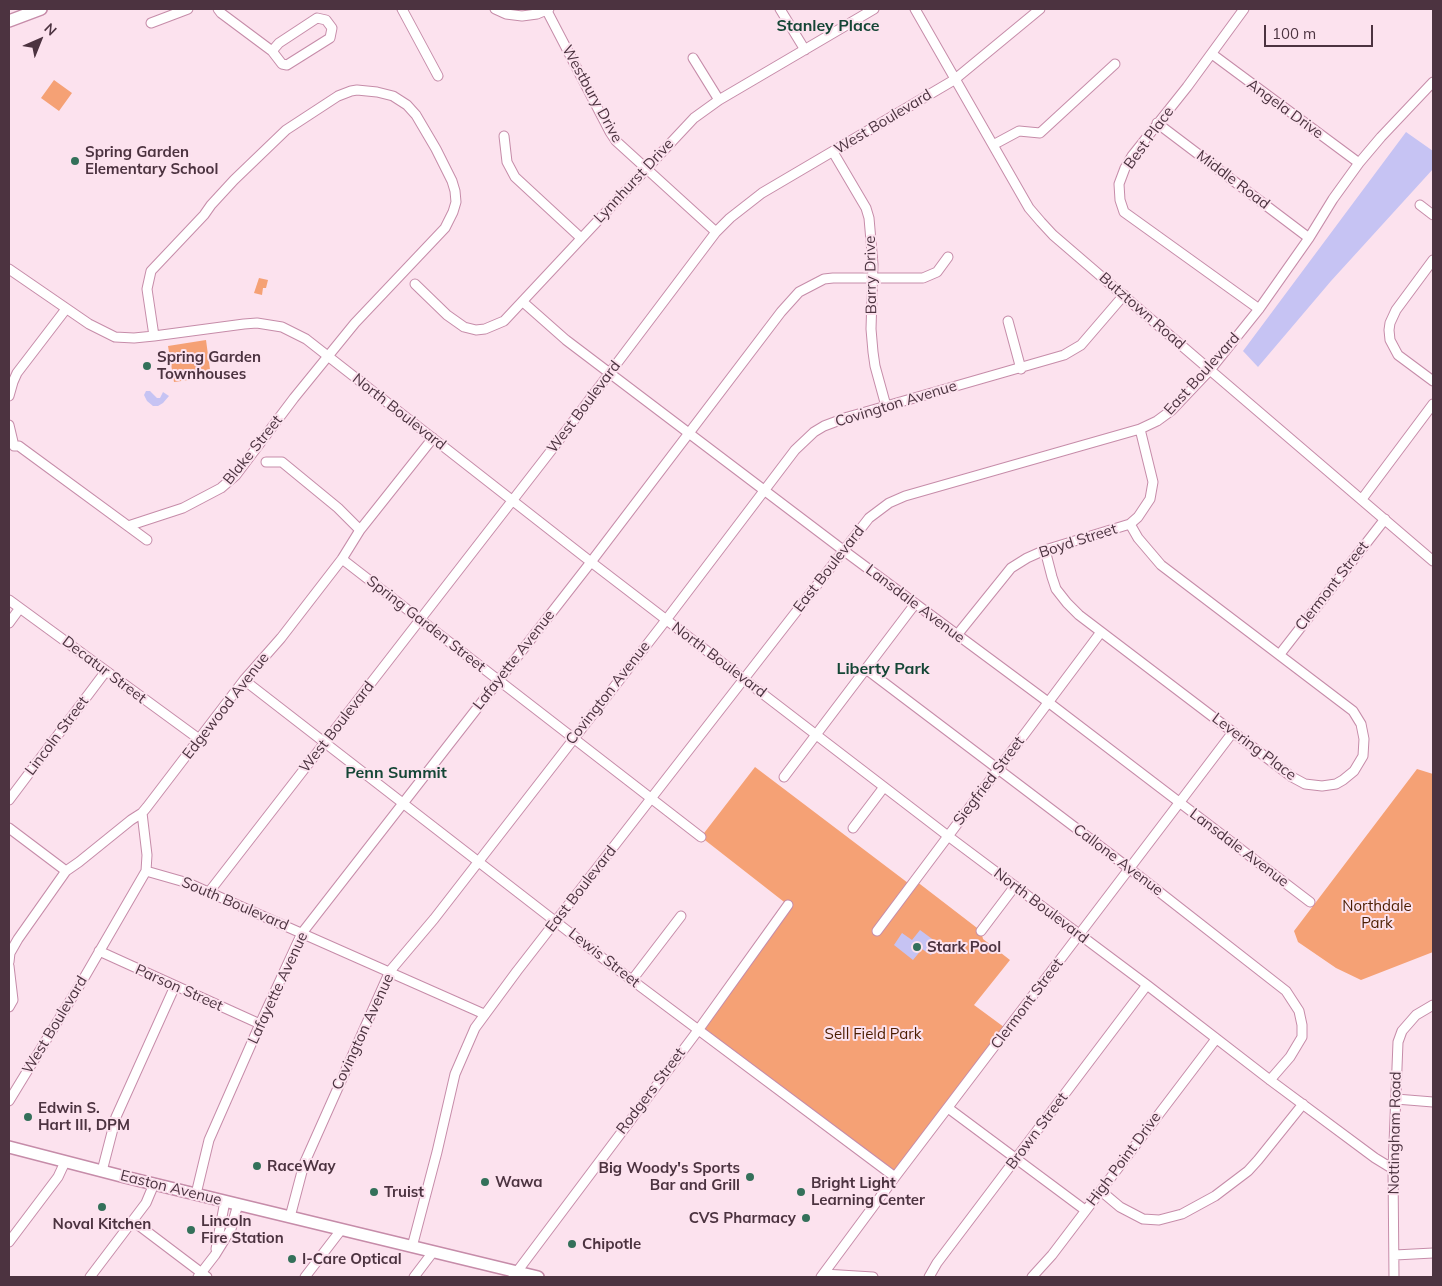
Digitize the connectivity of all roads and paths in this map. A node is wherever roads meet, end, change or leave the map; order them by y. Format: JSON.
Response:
{"nodes":[{"id":1,"x":40,"y":9,"type":"edge"},
{"id":2,"x":188,"y":9,"type":"edge"},
{"id":3,"x":218,"y":9,"type":"edge"},
{"id":4,"x":402,"y":9,"type":"edge"},
{"id":5,"x":495,"y":9,"type":"edge"},
{"id":6,"x":780,"y":9,"type":"edge"},
{"id":7,"x":874,"y":9,"type":"edge"},
{"id":8,"x":915,"y":9,"type":"edge"},
{"id":9,"x":1040,"y":9,"type":"edge"},
{"id":10,"x":1244,"y":9,"type":"edge"},
{"id":11,"x":548,"y":10,"type":"edge"},
{"id":12,"x":9,"y":21,"type":"edge"},
{"id":13,"x":151,"y":23,"type":"dead end"},
{"id":14,"x":805,"y":50,"type":"junction"},
{"id":15,"x":272,"y":51,"type":"junction"},
{"id":16,"x":1212,"y":54,"type":"junction"},
{"id":17,"x":693,"y":58,"type":"dead end"},
{"id":18,"x":1115,"y":64,"type":"dead end"},
{"id":19,"x":438,"y":76,"type":"dead end"},
{"id":20,"x":954,"y":80,"type":"junction"},
{"id":21,"x":1433,"y":83,"type":"edge"},
{"id":22,"x":718,"y":100,"type":"junction"},
{"id":23,"x":1157,"y":123,"type":"junction"},
{"id":24,"x":504,"y":136,"type":"dead end"},
{"id":25,"x":993,"y":145,"type":"junction"},
{"id":26,"x":833,"y":152,"type":"junction"},
{"id":27,"x":1359,"y":163,"type":"junction"},
{"id":28,"x":645,"y":169,"type":"junction"},
{"id":29,"x":1420,"y":205,"type":"dead end"},
{"id":30,"x":1433,"y":215,"type":"edge"},
{"id":31,"x":716,"y":232,"type":"junction"},
{"id":32,"x":581,"y":238,"type":"junction"},
{"id":33,"x":1309,"y":238,"type":"junction"},
{"id":34,"x":948,"y":257,"type":"dead end"},
{"id":35,"x":1433,"y":260,"type":"edge"},
{"id":36,"x":9,"y":269,"type":"edge"},
{"id":37,"x":872,"y":278,"type":"junction"},
{"id":38,"x":415,"y":284,"type":"dead end"},
{"id":39,"x":1124,"y":295,"type":"junction"},
{"id":40,"x":523,"y":302,"type":"junction"},
{"id":41,"x":66,"y":309,"type":"junction"},
{"id":42,"x":1259,"y":309,"type":"junction"},
{"id":43,"x":1008,"y":321,"type":"dead end"},
{"id":44,"x":154,"y":336,"type":"junction"},
{"id":45,"x":328,"y":356,"type":"junction"},
{"id":46,"x":1021,"y":368,"type":"junction"},
{"id":47,"x":1210,"y":370,"type":"junction"},
{"id":48,"x":610,"y":373,"type":"junction"},
{"id":49,"x":1433,"y":381,"type":"edge"},
{"id":50,"x":9,"y":396,"type":"edge"},
{"id":51,"x":1433,"y":404,"type":"edge"},
{"id":52,"x":886,"y":406,"type":"junction"},
{"id":53,"x":9,"y":425,"type":"edge"},
{"id":54,"x":1140,"y":429,"type":"junction"},
{"id":55,"x":689,"y":433,"type":"junction"},
{"id":56,"x":433,"y":438,"type":"junction"},
{"id":57,"x":11,"y":447,"type":"edge"},
{"id":58,"x":266,"y":462,"type":"dead end"},
{"id":59,"x":764,"y":489,"type":"junction"},
{"id":60,"x":1362,"y":499,"type":"junction"},
{"id":61,"x":512,"y":500,"type":"junction"},
{"id":62,"x":1385,"y":519,"type":"junction"},
{"id":63,"x":1130,"y":524,"type":"junction"},
{"id":64,"x":128,"y":526,"type":"junction"},
{"id":65,"x":360,"y":530,"type":"junction"},
{"id":66,"x":147,"y":540,"type":"dead end"},
{"id":67,"x":843,"y":550,"type":"junction"},
{"id":68,"x":1046,"y":550,"type":"junction"},
{"id":69,"x":342,"y":559,"type":"junction"},
{"id":70,"x":1433,"y":560,"type":"edge"},
{"id":71,"x":591,"y":562,"type":"junction"},
{"id":72,"x":9,"y":600,"type":"edge"},
{"id":73,"x":915,"y":604,"type":"junction"},
{"id":74,"x":20,"y":608,"type":"junction"},
{"id":75,"x":421,"y":620,"type":"junction"},
{"id":76,"x":666,"y":620,"type":"junction"},
{"id":77,"x":9,"y":623,"type":"edge"},
{"id":78,"x":1101,"y":632,"type":"junction"},
{"id":79,"x":957,"y":635,"type":"junction"},
{"id":80,"x":1280,"y":654,"type":"junction"},
{"id":81,"x":866,"y":669,"type":"junction"},
{"id":82,"x":106,"y":672,"type":"junction"},
{"id":83,"x":744,"y":679,"type":"junction"},
{"id":84,"x":244,"y":680,"type":"junction"},
{"id":85,"x":498,"y":680,"type":"junction"},
{"id":86,"x":1048,"y":702,"type":"junction"},
{"id":87,"x":1233,"y":732,"type":"junction"},
{"id":88,"x":816,"y":735,"type":"junction"},
{"id":89,"x":573,"y":738,"type":"junction"},
{"id":90,"x":199,"y":739,"type":"junction"},
{"id":91,"x":325,"y":742,"type":"junction"},
{"id":92,"x":998,"y":769,"type":"junction"},
{"id":93,"x":784,"y":777,"type":"dead end"},
{"id":94,"x":884,"y":787,"type":"junction"},
{"id":95,"x":652,"y":799,"type":"junction"},
{"id":96,"x":9,"y":800,"type":"edge"},
{"id":97,"x":403,"y":802,"type":"junction"},
{"id":98,"x":1180,"y":803,"type":"junction"},
{"id":99,"x":142,"y":813,"type":"junction"},
{"id":100,"x":9,"y":828,"type":"edge"},
{"id":101,"x":853,"y":828,"type":"dead end"},
{"id":102,"x":948,"y":836,"type":"junction"},
{"id":103,"x":700,"y":837,"type":"dead end"},
{"id":104,"x":478,"y":860,"type":"junction"},
{"id":105,"x":1130,"y":869,"type":"junction"},
{"id":106,"x":66,"y":870,"type":"junction"},
{"id":107,"x":146,"y":871,"type":"junction"},
{"id":108,"x":1015,"y":886,"type":"junction"},
{"id":109,"x":209,"y":892,"type":"junction"},
{"id":110,"x":1310,"y":902,"type":"dead end"},
{"id":111,"x":788,"y":905,"type":"dead end"},
{"id":112,"x":681,"y":916,"type":"dead end"},
{"id":113,"x":556,"y":921,"type":"junction"},
{"id":114,"x":981,"y":930,"type":"dead end"},
{"id":115,"x":877,"y":931,"type":"dead end"},
{"id":116,"x":302,"y":933,"type":"junction"},
{"id":117,"x":1079,"y":934,"type":"junction"},
{"id":118,"x":99,"y":951,"type":"junction"},
{"id":119,"x":9,"y":962,"type":"edge"},
{"id":120,"x":9,"y":966,"type":"edge"},
{"id":121,"x":390,"y":971,"type":"junction"},
{"id":122,"x":632,"y":980,"type":"junction"},
{"id":123,"x":1147,"y":985,"type":"junction"},
{"id":124,"x":175,"y":986,"type":"junction"},
{"id":125,"x":1433,"y":1005,"type":"edge"},
{"id":126,"x":9,"y":1007,"type":"edge"},
{"id":127,"x":484,"y":1014,"type":"junction"},
{"id":128,"x":260,"y":1024,"type":"junction"},
{"id":129,"x":698,"y":1028,"type":"junction"},
{"id":130,"x":1216,"y":1039,"type":"junction"},
{"id":131,"x":1270,"y":1080,"type":"junction"},
{"id":132,"x":1396,"y":1099,"type":"junction"},
{"id":133,"x":9,"y":1101,"type":"edge"},
{"id":134,"x":1433,"y":1102,"type":"edge"},
{"id":135,"x":1304,"y":1104,"type":"junction"},
{"id":136,"x":948,"y":1108,"type":"junction"},
{"id":137,"x":9,"y":1147,"type":"edge"},
{"id":138,"x":1016,"y":1158,"type":"junction"},
{"id":139,"x":65,"y":1162,"type":"junction"},
{"id":140,"x":1393,"y":1169,"type":"junction"},
{"id":141,"x":102,"y":1171,"type":"junction"},
{"id":142,"x":895,"y":1177,"type":"junction"},
{"id":143,"x":154,"y":1184,"type":"junction"},
{"id":144,"x":1100,"y":1191,"type":"junction"},
{"id":145,"x":196,"y":1194,"type":"junction"},
{"id":146,"x":226,"y":1201,"type":"junction"},
{"id":147,"x":238,"y":1204,"type":"junction"},
{"id":148,"x":1085,"y":1210,"type":"junction"},
{"id":149,"x":290,"y":1218,"type":"junction"},
{"id":150,"x":133,"y":1221,"type":"junction"},
{"id":151,"x":341,"y":1230,"type":"junction"},
{"id":152,"x":9,"y":1242,"type":"edge"},
{"id":153,"x":412,"y":1247,"type":"junction"},
{"id":154,"x":433,"y":1252,"type":"junction"},
{"id":155,"x":1433,"y":1253,"type":"edge"},
{"id":156,"x":1395,"y":1254,"type":"junction"},
{"id":157,"x":215,"y":1255,"type":"junction"},
{"id":158,"x":515,"y":1275,"type":"edge"},
{"id":159,"x":202,"y":1276,"type":"edge"},
{"id":160,"x":823,"y":1276,"type":"edge"},
{"id":161,"x":90,"y":1277,"type":"edge"},
{"id":162,"x":305,"y":1277,"type":"edge"},
{"id":163,"x":414,"y":1277,"type":"edge"},
{"id":164,"x":538,"y":1277,"type":"edge"},
{"id":165,"x":873,"y":1277,"type":"edge"},
{"id":166,"x":929,"y":1277,"type":"edge"},
{"id":167,"x":1032,"y":1277,"type":"edge"},
{"id":168,"x":1394,"y":1277,"type":"edge"}],
"edges":[{"from":1,"to":12,"type":"main road"},
{"from":2,"to":13,"type":"street"},
{"from":3,"to":15,"type":"street"},
{"from":4,"to":19,"type":"street"},
{"from":5,"to":11,"type":"street"},
{"from":6,"to":14,"type":"street"},
{"from":7,"to":14,"type":"street","name":"Lynnhurst Drive"},
{"from":8,"to":20,"type":"street","name":"Butztown Road"},
{"from":9,"to":20,"type":"street","name":"West Boulevard"},
{"from":10,"to":16,"type":"street","name":"Best Place"},
{"from":11,"to":28,"type":"street","name":"Westbury Drive"},
{"from":14,"to":22,"type":"street","name":"Lynnhurst Drive"},
{"from":15,"to":15,"type":"street"},
{"from":16,"to":23,"type":"street","name":"Best Place"},
{"from":16,"to":27,"type":"street","name":"Angela Drive"},
{"from":17,"to":22,"type":"street"},
{"from":18,"to":25,"type":"street"},
{"from":20,"to":25,"type":"street","name":"Butztown Road"},
{"from":20,"to":26,"type":"street","name":"West Boulevard"},
{"from":21,"to":27,"type":"street","name":"East Boulevard"},
{"from":22,"to":28,"type":"street","name":"Lynnhurst Drive"},
{"from":23,"to":33,"type":"street","name":"Middle Road"},
{"from":23,"to":42,"type":"street","name":"Best Place"},
{"from":24,"to":32,"type":"street"},
{"from":25,"to":39,"type":"street","name":"Butztown Road"},
{"from":26,"to":31,"type":"street","name":"West Boulevard"},
{"from":26,"to":37,"type":"street","name":"Barry Drive"},
{"from":27,"to":33,"type":"street","name":"East Boulevard"},
{"from":28,"to":31,"type":"street","name":"Westbury Drive"},
{"from":28,"to":32,"type":"street","name":"Lynnhurst Drive"},
{"from":29,"to":30,"type":"street"},
{"from":31,"to":48,"type":"street","name":"West Boulevard"},
{"from":32,"to":40,"type":"street","name":"Lynnhurst Drive"},
{"from":33,"to":42,"type":"street","name":"East Boulevard"},
{"from":34,"to":37,"type":"street","name":"Lafayette Avenue"},
{"from":35,"to":49,"type":"street"},
{"from":36,"to":41,"type":"street","name":"North Boulevard"},
{"from":37,"to":52,"type":"street","name":"Barry Drive"},
{"from":37,"to":55,"type":"street","name":"Lafayette Avenue"},
{"from":38,"to":40,"type":"street","name":"Lynnhurst Drive"},
{"from":39,"to":46,"type":"street","name":"Covington Avenue"},
{"from":39,"to":47,"type":"street","name":"Butztown Road"},
{"from":40,"to":48,"type":"street","name":"Lansdale Avenue"},
{"from":41,"to":44,"type":"street","name":"North Boulevard"},
{"from":41,"to":50,"type":"street"},
{"from":42,"to":47,"type":"street","name":"East Boulevard"},
{"from":43,"to":46,"type":"street"},
{"from":44,"to":45,"type":"street","name":"North Boulevard"},
{"from":44,"to":45,"type":"street","name":"Blake Street"},
{"from":45,"to":56,"type":"street","name":"North Boulevard"},
{"from":45,"to":64,"type":"street","name":"Blake Street"},
{"from":46,"to":52,"type":"street","name":"Covington Avenue"},
{"from":47,"to":54,"type":"street","name":"East Boulevard"},
{"from":47,"to":60,"type":"street","name":"Butztown Road"},
{"from":48,"to":55,"type":"street","name":"Lansdale Avenue"},
{"from":48,"to":61,"type":"street","name":"West Boulevard"},
{"from":51,"to":60,"type":"street"},
{"from":52,"to":59,"type":"street","name":"Covington Avenue"},
{"from":53,"to":57,"type":"street"},
{"from":54,"to":63,"type":"street","name":"Boyd Street"},
{"from":54,"to":67,"type":"street","name":"East Boulevard"},
{"from":55,"to":59,"type":"street","name":"Lansdale Avenue"},
{"from":55,"to":71,"type":"street","name":"Lafayette Avenue"},
{"from":56,"to":61,"type":"street","name":"North Boulevard"},
{"from":56,"to":65,"type":"street","name":"Edgewood Avenue"},
{"from":57,"to":64,"type":"street"},
{"from":58,"to":65,"type":"street"},
{"from":59,"to":67,"type":"street","name":"Lansdale Avenue"},
{"from":59,"to":76,"type":"street","name":"Covington Avenue"},
{"from":60,"to":62,"type":"street","name":"Butztown Road"},
{"from":61,"to":71,"type":"street","name":"North Boulevard"},
{"from":61,"to":75,"type":"street","name":"West Boulevard"},
{"from":62,"to":70,"type":"street","name":"Butztown Road"},
{"from":62,"to":80,"type":"street","name":"Clermont Street"},
{"from":63,"to":68,"type":"street","name":"Boyd Street"},
{"from":63,"to":80,"type":"street","name":"Levering Place"},
{"from":64,"to":66,"type":"street"},
{"from":65,"to":69,"type":"street","name":"Edgewood Avenue"},
{"from":67,"to":73,"type":"street","name":"Lansdale Avenue"},
{"from":67,"to":83,"type":"street","name":"East Boulevard"},
{"from":68,"to":78,"type":"street","name":"Levering Place"},
{"from":68,"to":79,"type":"street","name":"Boyd Street"},
{"from":69,"to":75,"type":"street","name":"Spring Garden Street"},
{"from":69,"to":84,"type":"street","name":"Edgewood Avenue"},
{"from":71,"to":76,"type":"street","name":"North Boulevard"},
{"from":71,"to":85,"type":"street","name":"Lafayette Avenue"},
{"from":72,"to":74,"type":"street","name":"Decatur Street"},
{"from":73,"to":79,"type":"street","name":"Lansdale Avenue"},
{"from":73,"to":81,"type":"street"},
{"from":74,"to":77,"type":"street"},
{"from":74,"to":82,"type":"street","name":"Decatur Street"},
{"from":75,"to":85,"type":"street","name":"Spring Garden Street"},
{"from":75,"to":91,"type":"street","name":"West Boulevard"},
{"from":76,"to":83,"type":"street","name":"North Boulevard"},
{"from":76,"to":89,"type":"street","name":"Covington Avenue"},
{"from":78,"to":86,"type":"street","name":"Siegfried Street"},
{"from":78,"to":87,"type":"street","name":"Levering Place"},
{"from":79,"to":86,"type":"street","name":"Lansdale Avenue"},
{"from":80,"to":87,"type":"street","name":"Levering Place"},
{"from":81,"to":88,"type":"street"},
{"from":81,"to":92,"type":"street","name":"Callone Avenue"},
{"from":82,"to":90,"type":"street","name":"Decatur Street"},
{"from":82,"to":96,"type":"street","name":"Lincoln Street"},
{"from":83,"to":88,"type":"street","name":"North Boulevard"},
{"from":83,"to":95,"type":"street","name":"East Boulevard"},
{"from":84,"to":90,"type":"street","name":"Edgewood Avenue"},
{"from":84,"to":91,"type":"street","name":"Lewis Street"},
{"from":85,"to":89,"type":"street","name":"Spring Garden Street"},
{"from":85,"to":97,"type":"street","name":"Lafayette Avenue"},
{"from":86,"to":92,"type":"street","name":"Siegfried Street"},
{"from":86,"to":98,"type":"street","name":"Lansdale Avenue"},
{"from":87,"to":98,"type":"street","name":"Clermont Street"},
{"from":88,"to":93,"type":"street"},
{"from":88,"to":94,"type":"street","name":"North Boulevard"},
{"from":89,"to":95,"type":"street","name":"Spring Garden Street"},
{"from":89,"to":104,"type":"street","name":"Covington Avenue"},
{"from":90,"to":99,"type":"street","name":"Edgewood Avenue"},
{"from":91,"to":97,"type":"street","name":"Lewis Street"},
{"from":91,"to":109,"type":"street","name":"West Boulevard"},
{"from":92,"to":102,"type":"street","name":"Siegfried Street"},
{"from":92,"to":105,"type":"street","name":"Callone Avenue"},
{"from":94,"to":101,"type":"street"},
{"from":94,"to":102,"type":"street","name":"North Boulevard"},
{"from":95,"to":103,"type":"street","name":"Spring Garden Street"},
{"from":95,"to":113,"type":"street","name":"East Boulevard"},
{"from":97,"to":104,"type":"street","name":"Lewis Street"},
{"from":97,"to":116,"type":"street","name":"Lafayette Avenue"},
{"from":98,"to":105,"type":"street","name":"Clermont Street"},
{"from":98,"to":110,"type":"street","name":"Lansdale Avenue"},
{"from":99,"to":106,"type":"street","name":"Edgewood Avenue"},
{"from":99,"to":107,"type":"street"},
{"from":100,"to":106,"type":"street"},
{"from":102,"to":108,"type":"street","name":"North Boulevard"},
{"from":102,"to":115,"type":"street","name":"Siegfried Street"},
{"from":104,"to":113,"type":"street","name":"Lewis Street"},
{"from":104,"to":121,"type":"street","name":"Covington Avenue"},
{"from":105,"to":117,"type":"street","name":"Clermont Street"},
{"from":105,"to":131,"type":"street","name":"Callone Avenue"},
{"from":106,"to":119,"type":"street","name":"Edgewood Avenue"},
{"from":107,"to":109,"type":"street","name":"South Boulevard"},
{"from":107,"to":118,"type":"street","name":"West Boulevard"},
{"from":108,"to":114,"type":"street"},
{"from":108,"to":117,"type":"street","name":"North Boulevard"},
{"from":109,"to":116,"type":"street","name":"South Boulevard"},
{"from":111,"to":129,"type":"street","name":"Rodgers Street"},
{"from":112,"to":122,"type":"street"},
{"from":113,"to":122,"type":"street","name":"Lewis Street"},
{"from":113,"to":127,"type":"street","name":"East Boulevard"},
{"from":116,"to":121,"type":"street","name":"South Boulevard"},
{"from":116,"to":128,"type":"street","name":"Lafayette Avenue"},
{"from":117,"to":123,"type":"street","name":"North Boulevard"},
{"from":117,"to":136,"type":"street","name":"Clermont Street"},
{"from":118,"to":124,"type":"street","name":"Parson Street"},
{"from":118,"to":133,"type":"street","name":"West Boulevard"},
{"from":120,"to":126,"type":"street"},
{"from":121,"to":127,"type":"street","name":"South Boulevard"},
{"from":121,"to":149,"type":"street","name":"Covington Avenue"},
{"from":122,"to":129,"type":"street","name":"Lewis Street"},
{"from":123,"to":130,"type":"street","name":"North Boulevard"},
{"from":123,"to":138,"type":"street","name":"Brown Street"},
{"from":124,"to":128,"type":"street","name":"Parson Street"},
{"from":124,"to":141,"type":"street"},
{"from":125,"to":132,"type":"street","name":"Nottingham Road"},
{"from":127,"to":153,"type":"street","name":"East Boulevard"},
{"from":128,"to":145,"type":"street","name":"Lafayette Avenue"},
{"from":129,"to":142,"type":"street","name":"Lewis Street"},
{"from":129,"to":158,"type":"street","name":"Rodgers Street"},
{"from":130,"to":131,"type":"street","name":"North Boulevard"},
{"from":130,"to":144,"type":"street","name":"High Point Drive"},
{"from":131,"to":135,"type":"street","name":"North Boulevard"},
{"from":132,"to":134,"type":"street"},
{"from":132,"to":140,"type":"street","name":"Nottingham Road"},
{"from":135,"to":140,"type":"street","name":"North Boulevard"},
{"from":135,"to":144,"type":"street"},
{"from":136,"to":138,"type":"street"},
{"from":136,"to":142,"type":"street","name":"Clermont Street"},
{"from":137,"to":139,"type":"main road","name":"Easton Avenue"},
{"from":138,"to":148,"type":"street"},
{"from":138,"to":166,"type":"street","name":"Brown Street"},
{"from":139,"to":141,"type":"main road","name":"Easton Avenue"},
{"from":139,"to":152,"type":"street"},
{"from":140,"to":156,"type":"street","name":"Nottingham Road"},
{"from":141,"to":143,"type":"main road","name":"Easton Avenue"},
{"from":142,"to":160,"type":"street","name":"Clermont Street"},
{"from":143,"to":145,"type":"main road","name":"Easton Avenue"},
{"from":143,"to":150,"type":"street"},
{"from":144,"to":148,"type":"street","name":"High Point Drive"},
{"from":145,"to":146,"type":"main road","name":"Easton Avenue"},
{"from":146,"to":147,"type":"main road","name":"Easton Avenue"},
{"from":146,"to":157,"type":"street"},
{"from":147,"to":149,"type":"main road","name":"Easton Avenue"},
{"from":147,"to":157,"type":"street"},
{"from":148,"to":167,"type":"street","name":"High Point Drive"},
{"from":149,"to":151,"type":"main road","name":"Easton Avenue"},
{"from":150,"to":159,"type":"street"},
{"from":150,"to":161,"type":"street"},
{"from":151,"to":153,"type":"main road","name":"Easton Avenue"},
{"from":151,"to":162,"type":"street"},
{"from":153,"to":154,"type":"main road","name":"Easton Avenue"},
{"from":154,"to":158,"type":"main road","name":"Easton Avenue"},
{"from":154,"to":163,"type":"street"},
{"from":155,"to":156,"type":"street"},
{"from":156,"to":168,"type":"street","name":"Nottingham Road"},
{"from":157,"to":159,"type":"street"},
{"from":158,"to":164,"type":"main road","name":"Easton Avenue"},
{"from":160,"to":165,"type":"street"}]}
